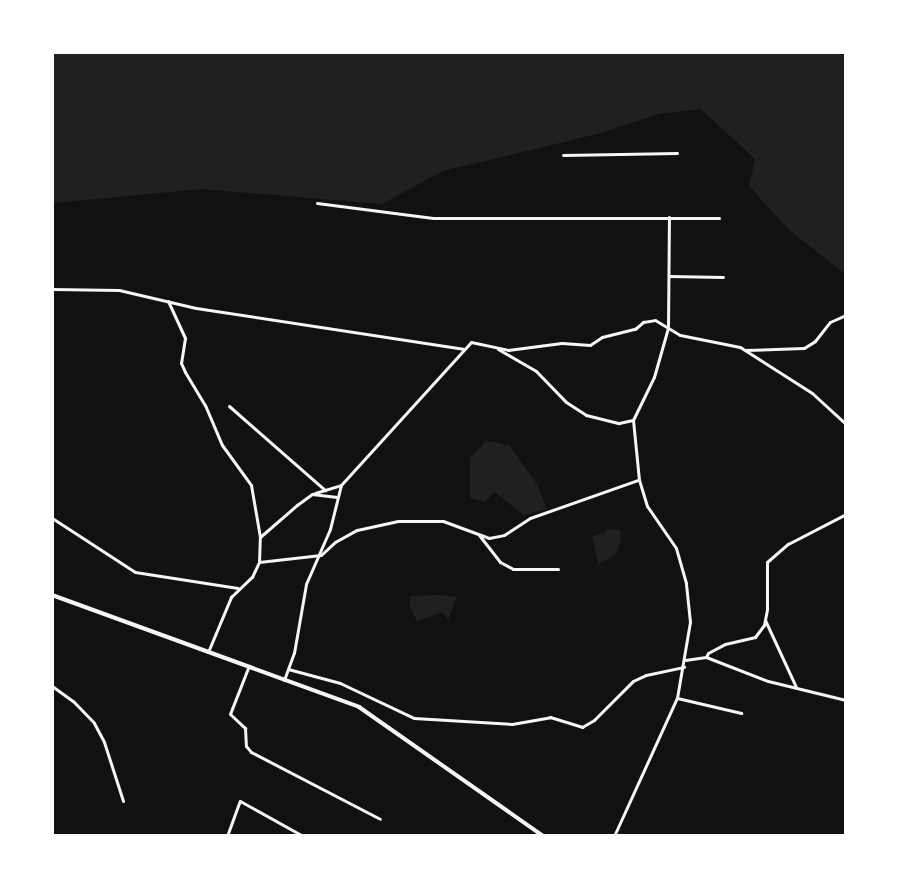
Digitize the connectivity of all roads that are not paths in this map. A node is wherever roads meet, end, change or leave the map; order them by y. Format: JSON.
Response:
{"nodes":[{"id":1,"x":677,"y":153,"type":"dead end"},
{"id":2,"x":563,"y":155,"type":"dead end"},
{"id":3,"x":317,"y":202,"type":"dead end"},
{"id":4,"x":669,"y":217,"type":"junction"},
{"id":5,"x":719,"y":218,"type":"dead end"},
{"id":6,"x":669,"y":276,"type":"junction"},
{"id":7,"x":723,"y":277,"type":"dead end"},
{"id":8,"x":52,"y":288,"type":"edge"},
{"id":9,"x":168,"y":301,"type":"junction"},
{"id":10,"x":846,"y":315,"type":"edge"},
{"id":11,"x":668,"y":328,"type":"junction"},
{"id":12,"x":497,"y":348,"type":"junction"},
{"id":13,"x":463,"y":349,"type":"junction"},
{"id":14,"x":744,"y":350,"type":"junction"},
{"id":15,"x":229,"y":406,"type":"dead end"},
{"id":16,"x":633,"y":420,"type":"junction"},
{"id":17,"x":846,"y":424,"type":"edge"},
{"id":18,"x":639,"y":480,"type":"junction"},
{"id":19,"x":341,"y":485,"type":"junction"},
{"id":20,"x":325,"y":490,"type":"junction"},
{"id":21,"x":312,"y":494,"type":"junction"},
{"id":22,"x":337,"y":497,"type":"junction"},
{"id":23,"x":846,"y":514,"type":"edge"},
{"id":24,"x":52,"y":518,"type":"edge"},
{"id":25,"x":479,"y":535,"type":"junction"},
{"id":26,"x":260,"y":537,"type":"junction"},
{"id":27,"x":321,"y":555,"type":"junction"},
{"id":28,"x":259,"y":562,"type":"junction"},
{"id":29,"x":558,"y":569,"type":"dead end"},
{"id":30,"x":238,"y":588,"type":"junction"},
{"id":31,"x":52,"y":595,"type":"edge"},
{"id":32,"x":765,"y":620,"type":"junction"},
{"id":33,"x":207,"y":652,"type":"junction"},
{"id":34,"x":706,"y":657,"type":"junction"},
{"id":35,"x":684,"y":660,"type":"junction"},
{"id":36,"x":684,"y":667,"type":"junction"},
{"id":37,"x":248,"y":668,"type":"junction"},
{"id":38,"x":288,"y":669,"type":"junction"},
{"id":39,"x":284,"y":680,"type":"junction"},
{"id":40,"x":52,"y":686,"type":"edge"},
{"id":41,"x":796,"y":687,"type":"junction"},
{"id":42,"x":677,"y":698,"type":"junction"},
{"id":43,"x":846,"y":700,"type":"edge"},
{"id":44,"x":741,"y":712,"type":"dead end"},
{"id":45,"x":123,"y":801,"type":"dead end"},
{"id":46,"x":380,"y":819,"type":"dead end"},
{"id":47,"x":227,"y":836,"type":"edge"},
{"id":48,"x":303,"y":836,"type":"edge"},
{"id":49,"x":543,"y":836,"type":"edge"},
{"id":50,"x":614,"y":836,"type":"edge"}],
"edges":[{"from":1,"to":2,"type":"street"},
{"from":3,"to":4,"type":"street"},
{"from":4,"to":5,"type":"street"},
{"from":4,"to":6,"type":"street"},
{"from":6,"to":7,"type":"street"},
{"from":6,"to":11,"type":"street"},
{"from":8,"to":9,"type":"street"},
{"from":9,"to":13,"type":"street"},
{"from":9,"to":26,"type":"street"},
{"from":10,"to":14,"type":"street"},
{"from":11,"to":12,"type":"street"},
{"from":11,"to":14,"type":"street"},
{"from":11,"to":16,"type":"street"},
{"from":12,"to":13,"type":"street"},
{"from":12,"to":16,"type":"street"},
{"from":13,"to":19,"type":"street"},
{"from":14,"to":17,"type":"street"},
{"from":15,"to":20,"type":"street"},
{"from":16,"to":18,"type":"street"},
{"from":18,"to":25,"type":"street"},
{"from":18,"to":35,"type":"street"},
{"from":19,"to":20,"type":"street"},
{"from":19,"to":22,"type":"street"},
{"from":20,"to":21,"type":"street"},
{"from":21,"to":22,"type":"street"},
{"from":21,"to":26,"type":"street"},
{"from":22,"to":27,"type":"street"},
{"from":23,"to":32,"type":"street"},
{"from":24,"to":30,"type":"street"},
{"from":25,"to":27,"type":"street"},
{"from":25,"to":29,"type":"street"},
{"from":26,"to":28,"type":"street"},
{"from":27,"to":28,"type":"street"},
{"from":27,"to":38,"type":"street"},
{"from":28,"to":30,"type":"street"},
{"from":30,"to":33,"type":"street"},
{"from":31,"to":33,"type":"street"},
{"from":32,"to":34,"type":"street"},
{"from":32,"to":41,"type":"street"},
{"from":33,"to":37,"type":"street"},
{"from":34,"to":35,"type":"street"},
{"from":34,"to":41,"type":"street"},
{"from":35,"to":36,"type":"street"},
{"from":36,"to":38,"type":"street"},
{"from":36,"to":42,"type":"street"},
{"from":37,"to":39,"type":"street"},
{"from":37,"to":46,"type":"street"},
{"from":38,"to":39,"type":"street"},
{"from":39,"to":49,"type":"street"},
{"from":40,"to":45,"type":"street"},
{"from":41,"to":43,"type":"street"},
{"from":42,"to":44,"type":"street"},
{"from":42,"to":50,"type":"street"},
{"from":47,"to":48,"type":"street"}]}
